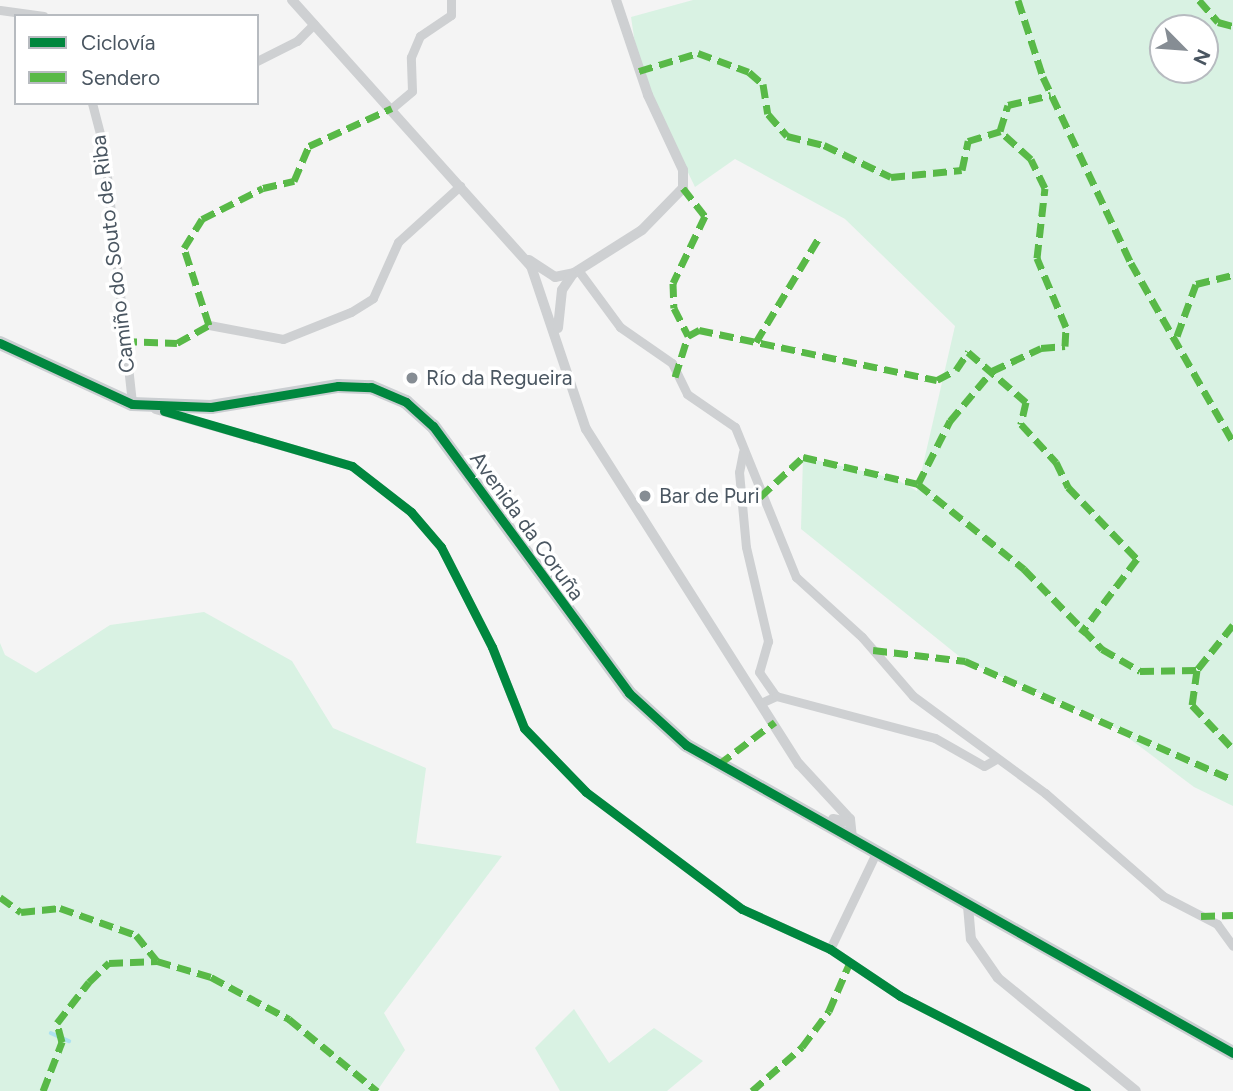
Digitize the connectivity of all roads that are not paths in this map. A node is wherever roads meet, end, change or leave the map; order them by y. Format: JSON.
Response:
{"nodes":[{"id":1,"x":292,"y":0,"type":"edge"},
{"id":2,"x":451,"y":0,"type":"edge"},
{"id":3,"x":616,"y":0,"type":"edge"},
{"id":4,"x":0,"y":10,"type":"edge"},
{"id":5,"x":29,"y":14,"type":"edge"},
{"id":6,"x":314,"y":24,"type":"junction"},
{"id":7,"x":259,"y":60,"type":"edge"},
{"id":8,"x":93,"y":105,"type":"edge"},
{"id":9,"x":392,"y":108,"type":"junction"},
{"id":10,"x":460,"y":186,"type":"junction"},
{"id":11,"x":524,"y":257,"type":"junction"},
{"id":12,"x":576,"y":272,"type":"junction"},
{"id":13,"x":555,"y":277,"type":"junction"},
{"id":14,"x":537,"y":281,"type":"junction"},
{"id":15,"x":562,"y":290,"type":"junction"},
{"id":16,"x":546,"y":303,"type":"junction"},
{"id":17,"x":209,"y":325,"type":"dead end"},
{"id":18,"x":558,"y":340,"type":"junction"},
{"id":19,"x":0,"y":343,"type":"edge"},
{"id":20,"x":132,"y":404,"type":"junction"},
{"id":21,"x":150,"y":407,"type":"junction"},
{"id":22,"x":743,"y":452,"type":"junction"},
{"id":23,"x":776,"y":696,"type":"junction"},
{"id":24,"x":761,"y":703,"type":"junction"},
{"id":25,"x":996,"y":759,"type":"junction"},
{"id":26,"x":830,"y":800,"type":"junction"},
{"id":27,"x":831,"y":823,"type":"junction"},
{"id":28,"x":852,"y":833,"type":"junction"},
{"id":29,"x":876,"y":853,"type":"junction"},
{"id":30,"x":968,"y":906,"type":"junction"},
{"id":31,"x":1233,"y":946,"type":"edge"},
{"id":32,"x":830,"y":950,"type":"junction"},
{"id":33,"x":1233,"y":1053,"type":"edge"},
{"id":34,"x":1086,"y":1091,"type":"edge"},
{"id":35,"x":1136,"y":1091,"type":"edge"}],
"edges":[{"from":1,"to":6,"type":"street"},
{"from":2,"to":9,"type":"street"},
{"from":3,"to":12,"type":"street"},
{"from":4,"to":5,"type":"street"},
{"from":6,"to":7,"type":"street"},
{"from":6,"to":9,"type":"street"},
{"from":8,"to":20,"type":"street","name":"Camiño do Souto de Riba"},
{"from":9,"to":10,"type":"street"},
{"from":10,"to":11,"type":"street"},
{"from":10,"to":17,"type":"street"},
{"from":11,"to":13,"type":"street"},
{"from":11,"to":14,"type":"street"},
{"from":12,"to":13,"type":"street"},
{"from":12,"to":15,"type":"street"},
{"from":12,"to":22,"type":"street"},
{"from":13,"to":14,"type":"street"},
{"from":13,"to":15,"type":"street"},
{"from":14,"to":16,"type":"street"},
{"from":15,"to":16,"type":"street"},
{"from":15,"to":18,"type":"street"},
{"from":16,"to":18,"type":"street"},
{"from":18,"to":24,"type":"street"},
{"from":19,"to":20,"type":"main road","name":"Avenida da Coruña"},
{"from":20,"to":21,"type":"main road","name":"Avenida da Coruña"},
{"from":21,"to":27,"type":"main road","name":"Avenida da Coruña"},
{"from":21,"to":32,"type":"street"},
{"from":22,"to":23,"type":"street"},
{"from":22,"to":25,"type":"street"},
{"from":23,"to":24,"type":"street"},
{"from":23,"to":25,"type":"street"},
{"from":24,"to":26,"type":"street"},
{"from":25,"to":31,"type":"street"},
{"from":26,"to":27,"type":"street"},
{"from":26,"to":28,"type":"street"},
{"from":27,"to":28,"type":"main road","name":"Avenida da Coruña"},
{"from":28,"to":29,"type":"main road","name":"Avenida da Coruña"},
{"from":29,"to":30,"type":"main road","name":"Avenida da Coruña"},
{"from":29,"to":32,"type":"street"},
{"from":30,"to":33,"type":"main road","name":"Avenida da Coruña"},
{"from":30,"to":35,"type":"street"},
{"from":32,"to":34,"type":"street"}]}
